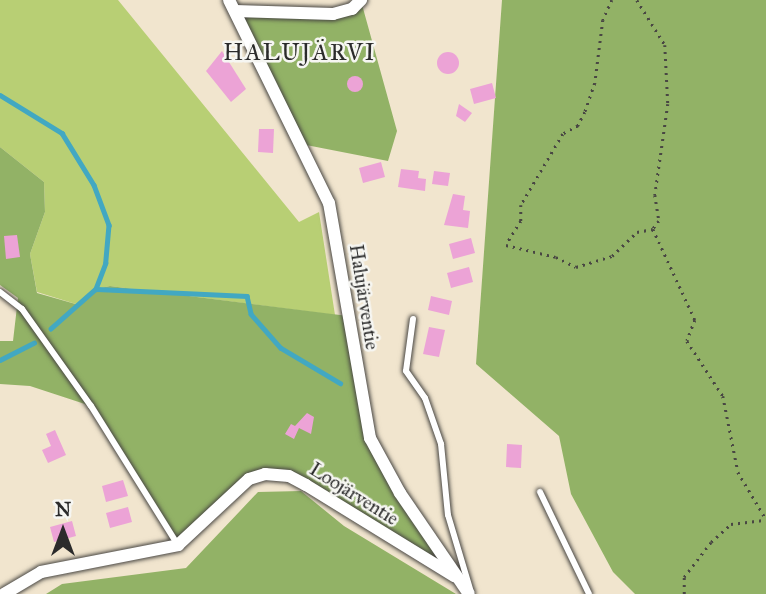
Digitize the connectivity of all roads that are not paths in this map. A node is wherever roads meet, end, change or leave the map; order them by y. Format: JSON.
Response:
{"nodes":[{"id":1,"x":361,"y":0,"type":"edge"},
{"id":2,"x":232,"y":5,"type":"edge"},
{"id":3,"x":0,"y":292,"type":"edge"},
{"id":4,"x":414,"y":319,"type":"dead end"},
{"id":5,"x":540,"y":492,"type":"dead end"},
{"id":6,"x":178,"y":545,"type":"junction"},
{"id":7,"x":458,"y":578,"type":"junction"},
{"id":8,"x":4,"y":594,"type":"edge"},
{"id":9,"x":470,"y":594,"type":"edge"},
{"id":10,"x":589,"y":594,"type":"edge"}],
"edges":[{"from":1,"to":2,"type":"street"},
{"from":2,"to":7,"type":"street","name":"Halujärventie"},
{"from":3,"to":6,"type":"lane"},
{"from":4,"to":9,"type":"lane"},
{"from":5,"to":10,"type":"lane"},
{"from":6,"to":7,"type":"street","name":"Loojärventie"},
{"from":6,"to":8,"type":"street"},
{"from":7,"to":9,"type":"street","name":"Halujärventie"}]}
